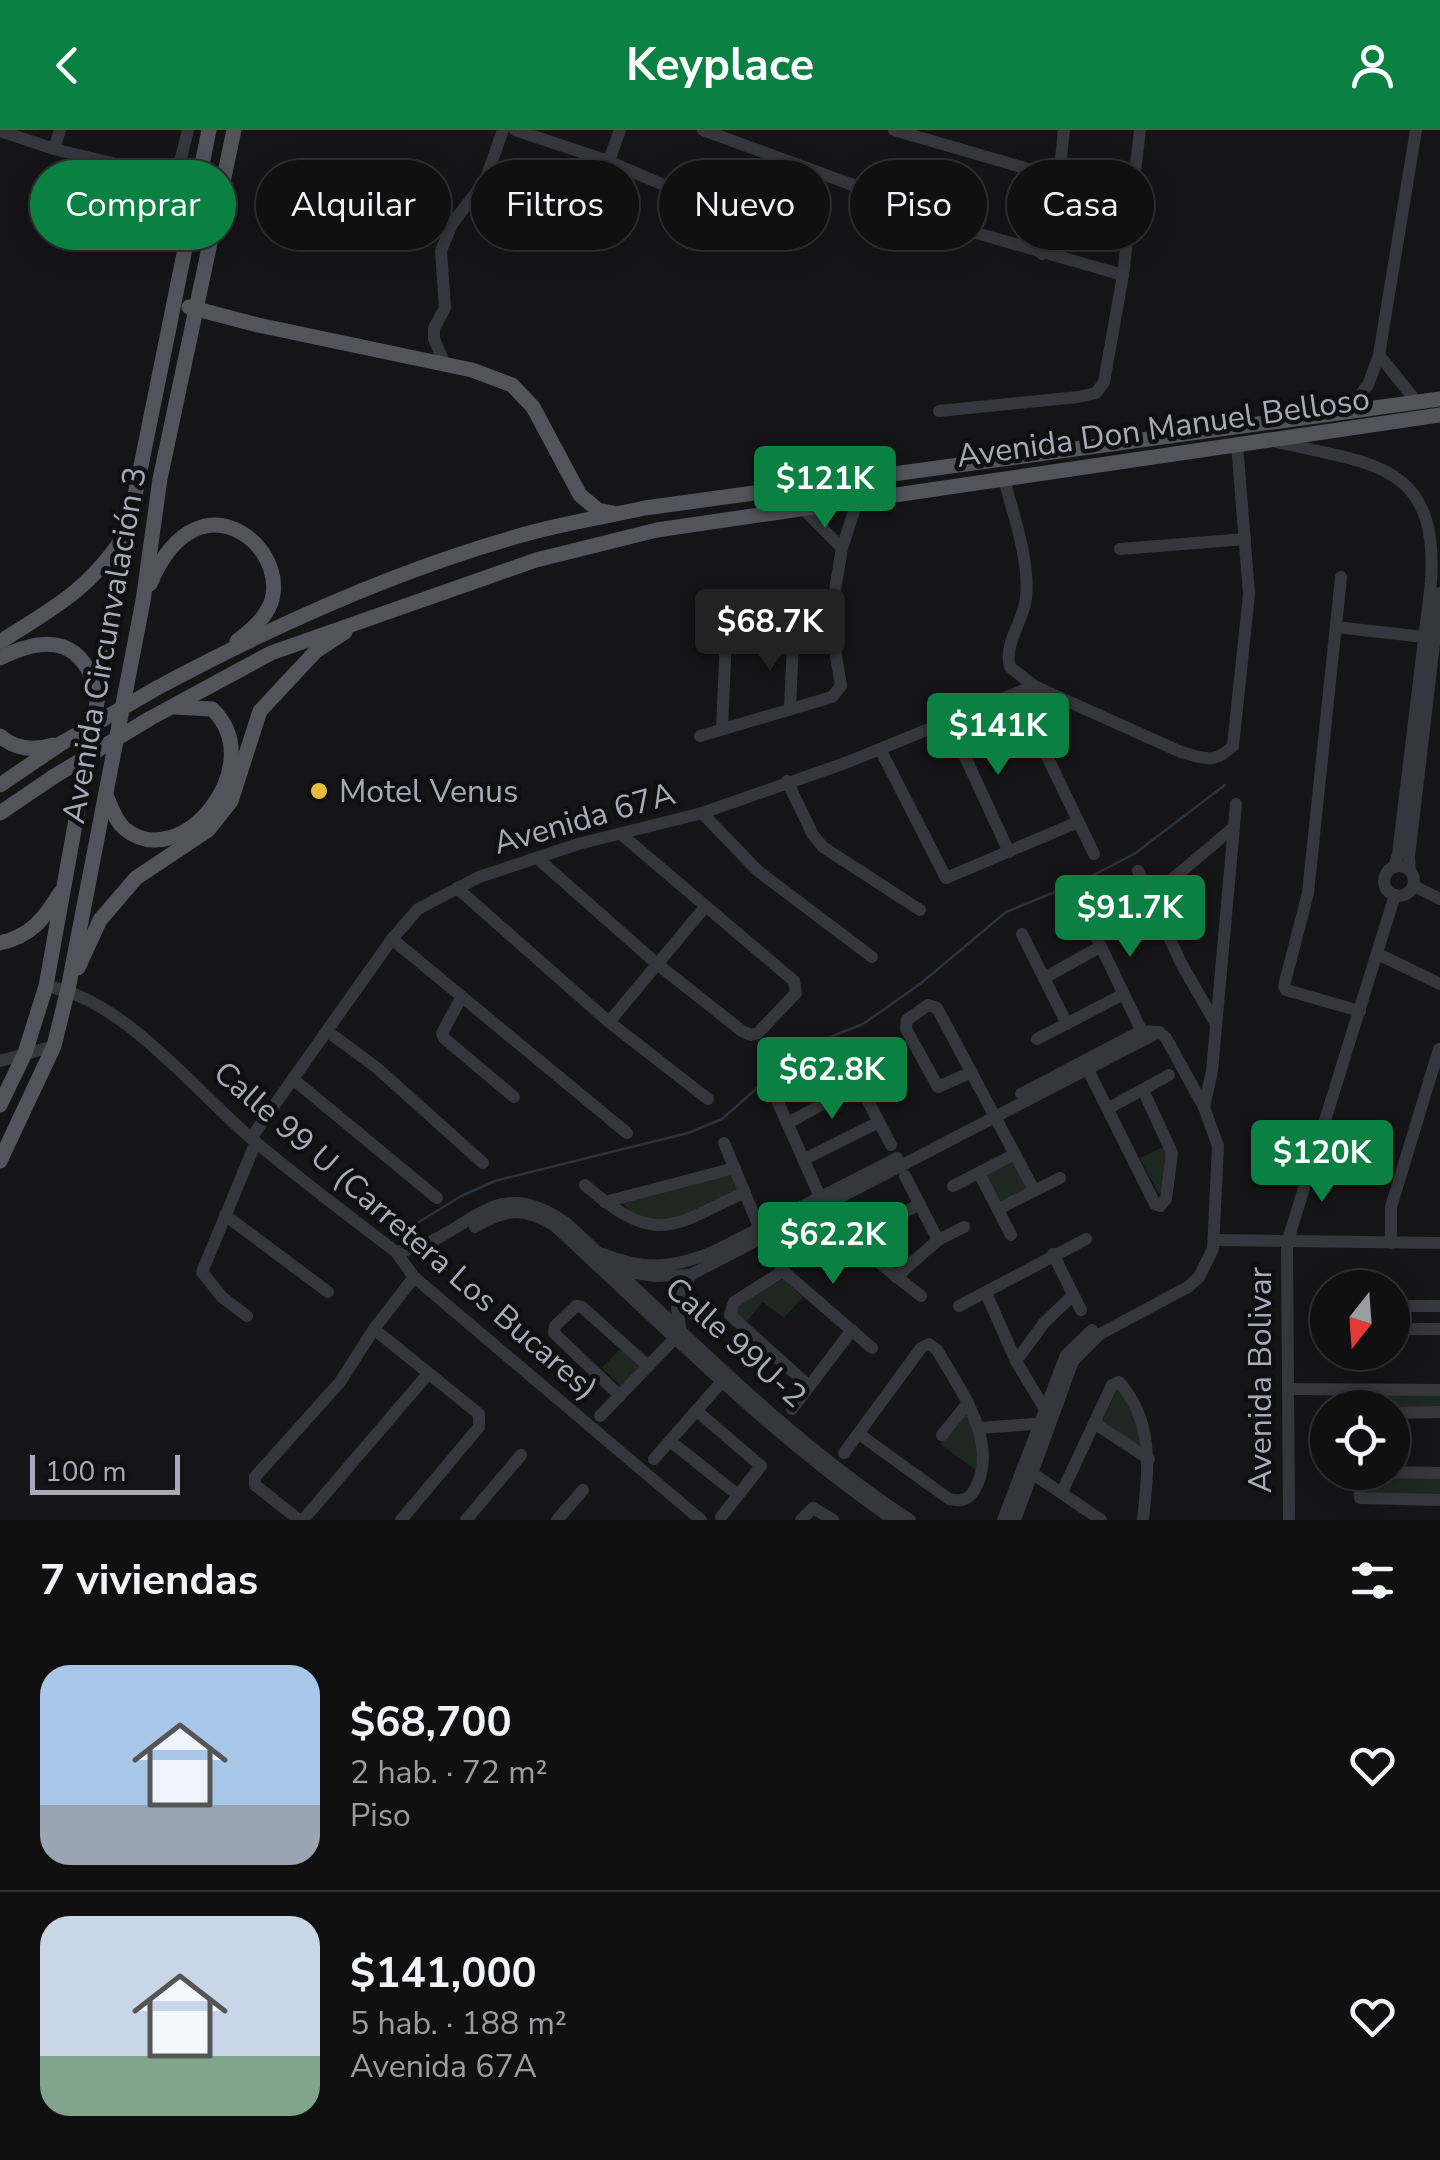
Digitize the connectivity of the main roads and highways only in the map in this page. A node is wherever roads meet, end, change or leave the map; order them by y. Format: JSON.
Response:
{"nodes":[{"id":1,"x":209,"y":130,"type":"edge"},
{"id":2,"x":234,"y":130,"type":"edge"},
{"id":3,"x":175,"y":304,"type":"junction"},
{"id":4,"x":196,"y":308,"type":"junction"},
{"id":5,"x":1440,"y":399,"type":"edge"},
{"id":6,"x":1440,"y":414,"type":"edge"},
{"id":7,"x":617,"y":514,"type":"junction"},
{"id":8,"x":128,"y":530,"type":"junction"},
{"id":9,"x":142,"y":601,"type":"junction"},
{"id":10,"x":371,"y":616,"type":"junction"},
{"id":11,"x":0,"y":642,"type":"edge"},
{"id":12,"x":224,"y":652,"type":"junction"},
{"id":13,"x":0,"y":658,"type":"edge"},
{"id":14,"x":100,"y":699,"type":"junction"},
{"id":15,"x":165,"y":708,"type":"junction"},
{"id":16,"x":0,"y":736,"type":"edge"},
{"id":17,"x":62,"y":743,"type":"junction"},
{"id":18,"x":42,"y":756,"type":"junction"},
{"id":19,"x":0,"y":772,"type":"edge"},
{"id":20,"x":0,"y":784,"type":"edge"},
{"id":21,"x":106,"y":795,"type":"junction"},
{"id":22,"x":0,"y":814,"type":"edge"},
{"id":23,"x":65,"y":885,"type":"junction"},
{"id":24,"x":0,"y":943,"type":"edge"},
{"id":25,"x":68,"y":990,"type":"junction"},
{"id":26,"x":0,"y":1105,"type":"edge"},
{"id":27,"x":0,"y":1160,"type":"edge"}],
"edges":[{"from":1,"to":3,"type":"main road","name":"Avenida Circunvalación 3"},
{"from":2,"to":4,"type":"main road","name":"Avenida Circunvalación 3"},
{"from":3,"to":4,"type":"main road"},
{"from":3,"to":8,"type":"main road","name":"Avenida Circunvalación 3"},
{"from":4,"to":7,"type":"main road"},
{"from":4,"to":9,"type":"main road","name":"Avenida Circunvalación 3"},
{"from":5,"to":7,"type":"main road","name":"Avenida Don Manuel Belloso"},
{"from":6,"to":10,"type":"main road","name":"Avenida Don Manuel Belloso"},
{"from":7,"to":12,"type":"main road","name":"Avenida Don Manuel Belloso"},
{"from":8,"to":11,"type":"main road"},
{"from":8,"to":14,"type":"main road","name":"Avenida Circunvalación 3"},
{"from":9,"to":12,"type":"main road"},
{"from":9,"to":21,"type":"main road","name":"Avenida Circunvalación 3"},
{"from":10,"to":15,"type":"main road","name":"Avenida Don Manuel Belloso"},
{"from":10,"to":25,"type":"main road"},
{"from":12,"to":17,"type":"main road","name":"Avenida Don Manuel Belloso","bridge":true},
{"from":13,"to":14,"type":"main road"},
{"from":14,"to":23,"type":"main road","name":"Avenida Circunvalación 3"},
{"from":15,"to":21,"type":"main road"},
{"from":15,"to":22,"type":"main road","name":"Avenida Don Manuel Belloso","bridge":true},
{"from":16,"to":17,"type":"main road"},
{"from":17,"to":18,"type":"main road","name":"Avenida Don Manuel Belloso"},
{"from":18,"to":19,"type":"main road"},
{"from":18,"to":20,"type":"main road","name":"Avenida Don Manuel Belloso"},
{"from":21,"to":25,"type":"main road","name":"Avenida Circunvalación 3"},
{"from":23,"to":24,"type":"main road"},
{"from":23,"to":26,"type":"main road","name":"Avenida Circunvalación 3"},
{"from":25,"to":27,"type":"main road","name":"Avenida Circunvalación 3"}]}
